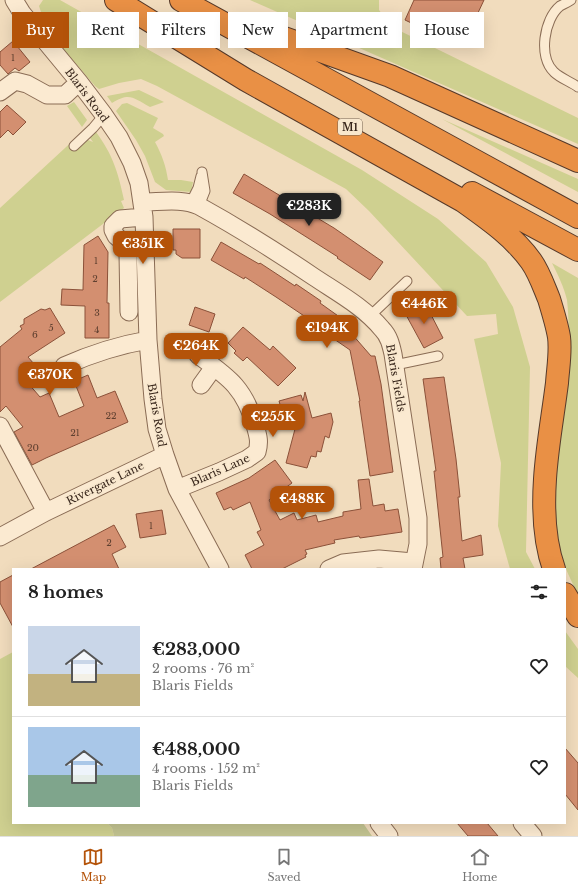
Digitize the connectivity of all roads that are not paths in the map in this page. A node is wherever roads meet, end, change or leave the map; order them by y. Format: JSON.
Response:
{"nodes":[{"id":1,"x":14,"y":0,"type":"edge"},
{"id":2,"x":571,"y":0,"type":"edge"},
{"id":3,"x":119,"y":2,"type":"edge"},
{"id":4,"x":188,"y":3,"type":"edge"},
{"id":5,"x":79,"y":82,"type":"junction"},
{"id":6,"x":578,"y":87,"type":"edge"},
{"id":7,"x":0,"y":92,"type":"edge"},
{"id":8,"x":104,"y":115,"type":"junction"},
{"id":9,"x":74,"y":146,"type":"dead end"},
{"id":10,"x":578,"y":161,"type":"edge"},
{"id":11,"x":143,"y":210,"type":"junction"},
{"id":12,"x":578,"y":217,"type":"edge"},
{"id":13,"x":578,"y":250,"type":"edge"},
{"id":14,"x":407,"y":281,"type":"dead end"},
{"id":15,"x":129,"y":312,"type":"dead end"},
{"id":16,"x":370,"y":316,"type":"junction"},
{"id":17,"x":148,"y":340,"type":"junction"},
{"id":18,"x":198,"y":355,"type":"dead end"},
{"id":19,"x":438,"y":356,"type":"dead end"},
{"id":20,"x":395,"y":365,"type":"junction"},
{"id":21,"x":64,"y":366,"type":"dead end"},
{"id":22,"x":214,"y":367,"type":"junction"},
{"id":23,"x":201,"y":385,"type":"dead end"},
{"id":24,"x":0,"y":426,"type":"edge"},
{"id":25,"x":165,"y":455,"type":"junction"},
{"id":26,"x":177,"y":489,"type":"junction"},
{"id":27,"x":46,"y":512,"type":"junction"},
{"id":28,"x":0,"y":537,"type":"edge"},
{"id":29,"x":413,"y":565,"type":"edge"},
{"id":30,"x":219,"y":568,"type":"edge"},
{"id":31,"x":332,"y":568,"type":"edge"},
{"id":32,"x":554,"y":568,"type":"edge"},
{"id":33,"x":566,"y":596,"type":"edge"},
{"id":34,"x":578,"y":616,"type":"edge"},
{"id":35,"x":380,"y":824,"type":"edge"},
{"id":36,"x":523,"y":824,"type":"edge"},
{"id":37,"x":389,"y":836,"type":"edge"},
{"id":38,"x":533,"y":836,"type":"edge"}],
"edges":[{"from":1,"to":5,"type":"street","name":"Blaris Road"},
{"from":2,"to":6,"type":"lane"},
{"from":3,"to":13,"type":"highway","number":"M1"},
{"from":3,"to":32,"type":"highway"},
{"from":4,"to":10,"type":"highway"},
{"from":4,"to":12,"type":"highway"},
{"from":5,"to":7,"type":"street"},
{"from":5,"to":8,"type":"street","name":"Blaris Road"},
{"from":8,"to":9,"type":"lane"},
{"from":8,"to":11,"type":"street","name":"Blaris Road"},
{"from":11,"to":15,"type":"street","name":"Blaris Fields"},
{"from":11,"to":16,"type":"street","name":"Blaris Fields"},
{"from":11,"to":17,"type":"street","name":"Blaris Road"},
{"from":14,"to":16,"type":"lane"},
{"from":16,"to":20,"type":"street","name":"Blaris Fields"},
{"from":17,"to":21,"type":"street"},
{"from":17,"to":25,"type":"street","name":"Blaris Road"},
{"from":18,"to":22,"type":"street","name":"Blaris Lane"},
{"from":19,"to":20,"type":"lane"},
{"from":20,"to":29,"type":"street","name":"Blaris Fields"},
{"from":22,"to":23,"type":"street"},
{"from":22,"to":26,"type":"street","name":"Blaris Lane"},
{"from":24,"to":27,"type":"street"},
{"from":25,"to":26,"type":"street","name":"Blaris Road"},
{"from":25,"to":27,"type":"street","name":"Rivergate Lane"},
{"from":26,"to":30,"type":"street","name":"Blaris Road"},
{"from":27,"to":28,"type":"street","name":"Rivergate Lane"},
{"from":29,"to":31,"type":"street","name":"Blaris Fields"},
{"from":33,"to":34,"type":"highway"},
{"from":35,"to":37,"type":"street"},
{"from":36,"to":38,"type":"street"}]}
